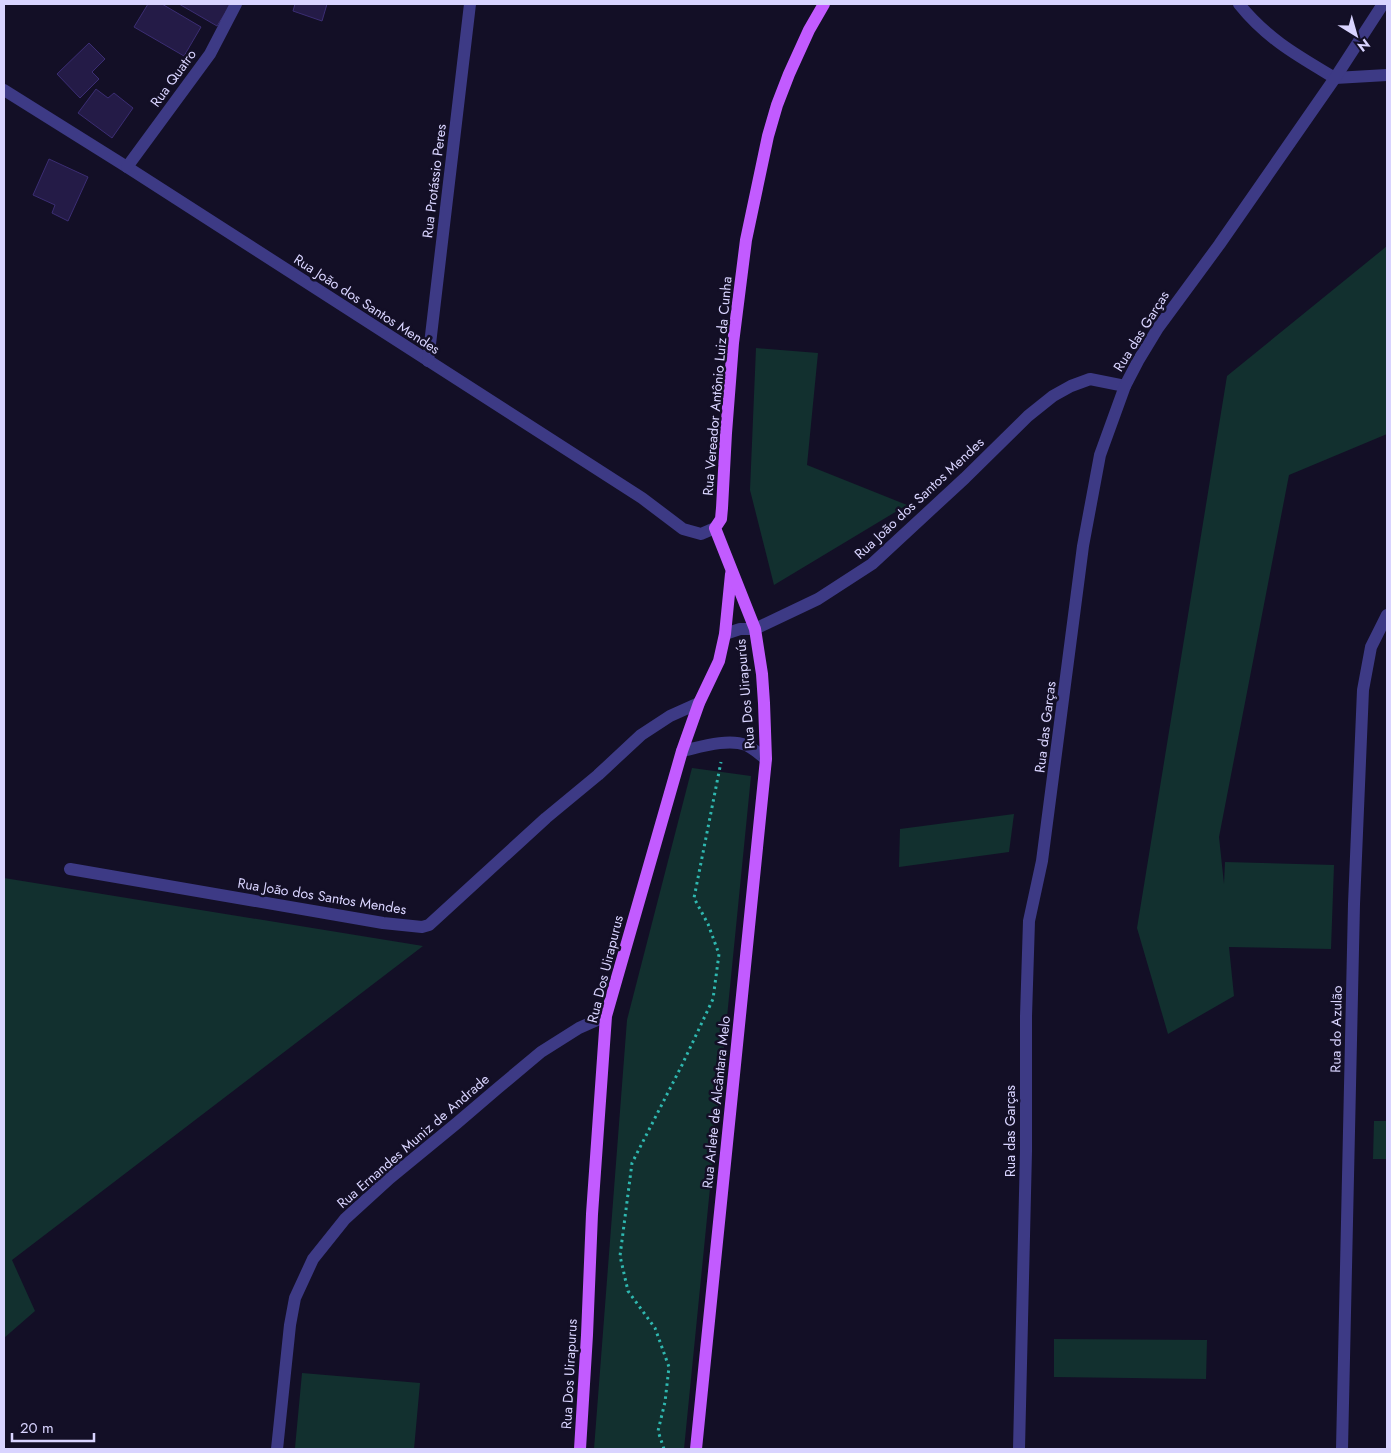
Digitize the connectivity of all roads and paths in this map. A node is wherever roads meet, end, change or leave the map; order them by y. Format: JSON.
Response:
{"nodes":[{"id":1,"x":236,"y":4,"type":"edge"},
{"id":2,"x":470,"y":4,"type":"edge"},
{"id":3,"x":824,"y":4,"type":"edge"},
{"id":4,"x":1239,"y":4,"type":"edge"},
{"id":5,"x":1383,"y":4,"type":"edge"},
{"id":6,"x":1387,"y":75,"type":"edge"},
{"id":7,"x":1335,"y":78,"type":"junction"},
{"id":8,"x":4,"y":90,"type":"edge"},
{"id":9,"x":127,"y":166,"type":"junction"},
{"id":10,"x":428,"y":361,"type":"junction"},
{"id":11,"x":1125,"y":386,"type":"junction"},
{"id":12,"x":715,"y":528,"type":"junction"},
{"id":13,"x":732,"y":571,"type":"junction"},
{"id":14,"x":1387,"y":615,"type":"edge"},
{"id":15,"x":755,"y":629,"type":"junction"},
{"id":16,"x":725,"y":634,"type":"junction"},
{"id":17,"x":700,"y":703,"type":"junction"},
{"id":18,"x":724,"y":742,"type":"junction"},
{"id":19,"x":682,"y":751,"type":"junction"},
{"id":20,"x":766,"y":759,"type":"junction"},
{"id":21,"x":70,"y":869,"type":"dead end"},
{"id":22,"x":606,"y":1016,"type":"junction"},
{"id":23,"x":277,"y":1449,"type":"edge"},
{"id":24,"x":580,"y":1449,"type":"edge"},
{"id":25,"x":664,"y":1449,"type":"edge"},
{"id":26,"x":696,"y":1449,"type":"edge"},
{"id":27,"x":1019,"y":1449,"type":"edge"},
{"id":28,"x":1342,"y":1449,"type":"edge"}],
"edges":[{"from":1,"to":9,"type":"street","name":"Rua Quatro"},
{"from":2,"to":10,"type":"street","name":"Rua Protássio Peres"},
{"from":3,"to":12,"type":"main road","name":"Rua Vereador Antônio Luiz da Cunha"},
{"from":4,"to":7,"type":"street"},
{"from":5,"to":7,"type":"street","name":"Rua das Garças"},
{"from":6,"to":7,"type":"street"},
{"from":7,"to":11,"type":"street","name":"Rua das Garças"},
{"from":8,"to":9,"type":"street","name":"Rua João dos Santos Mendes"},
{"from":9,"to":10,"type":"street","name":"Rua João dos Santos Mendes"},
{"from":10,"to":12,"type":"street","name":"Rua João dos Santos Mendes"},
{"from":11,"to":15,"type":"street","name":"Rua João dos Santos Mendes"},
{"from":11,"to":27,"type":"street","name":"Rua das Garças"},
{"from":12,"to":13,"type":"main road"},
{"from":13,"to":15,"type":"main road","name":"Rua Dos Uirapurús"},
{"from":13,"to":16,"type":"main road","name":"Rua Dos Uirapurus"},
{"from":14,"to":28,"type":"street","name":"Rua do Azulão"},
{"from":15,"to":16,"type":"street","name":"Rua João dos Santos Mendes"},
{"from":15,"to":20,"type":"main road","name":"Rua Dos Uirapurús"},
{"from":16,"to":17,"type":"main road","name":"Rua Dos Uirapurus"},
{"from":17,"to":19,"type":"main road","name":"Rua Dos Uirapurus"},
{"from":17,"to":21,"type":"street","name":"Rua João dos Santos Mendes"},
{"from":18,"to":19,"type":"street"},
{"from":18,"to":20,"type":"street"},
{"from":18,"to":25,"type":"path"},
{"from":19,"to":22,"type":"main road","name":"Rua Dos Uirapurus"},
{"from":20,"to":26,"type":"main road","name":"Rua Arlete de Alcântara Melo"},
{"from":22,"to":23,"type":"street","name":"Rua Ernandes Muniz de Andrade"},
{"from":22,"to":24,"type":"main road","name":"Rua Dos Uirapurus"}]}
